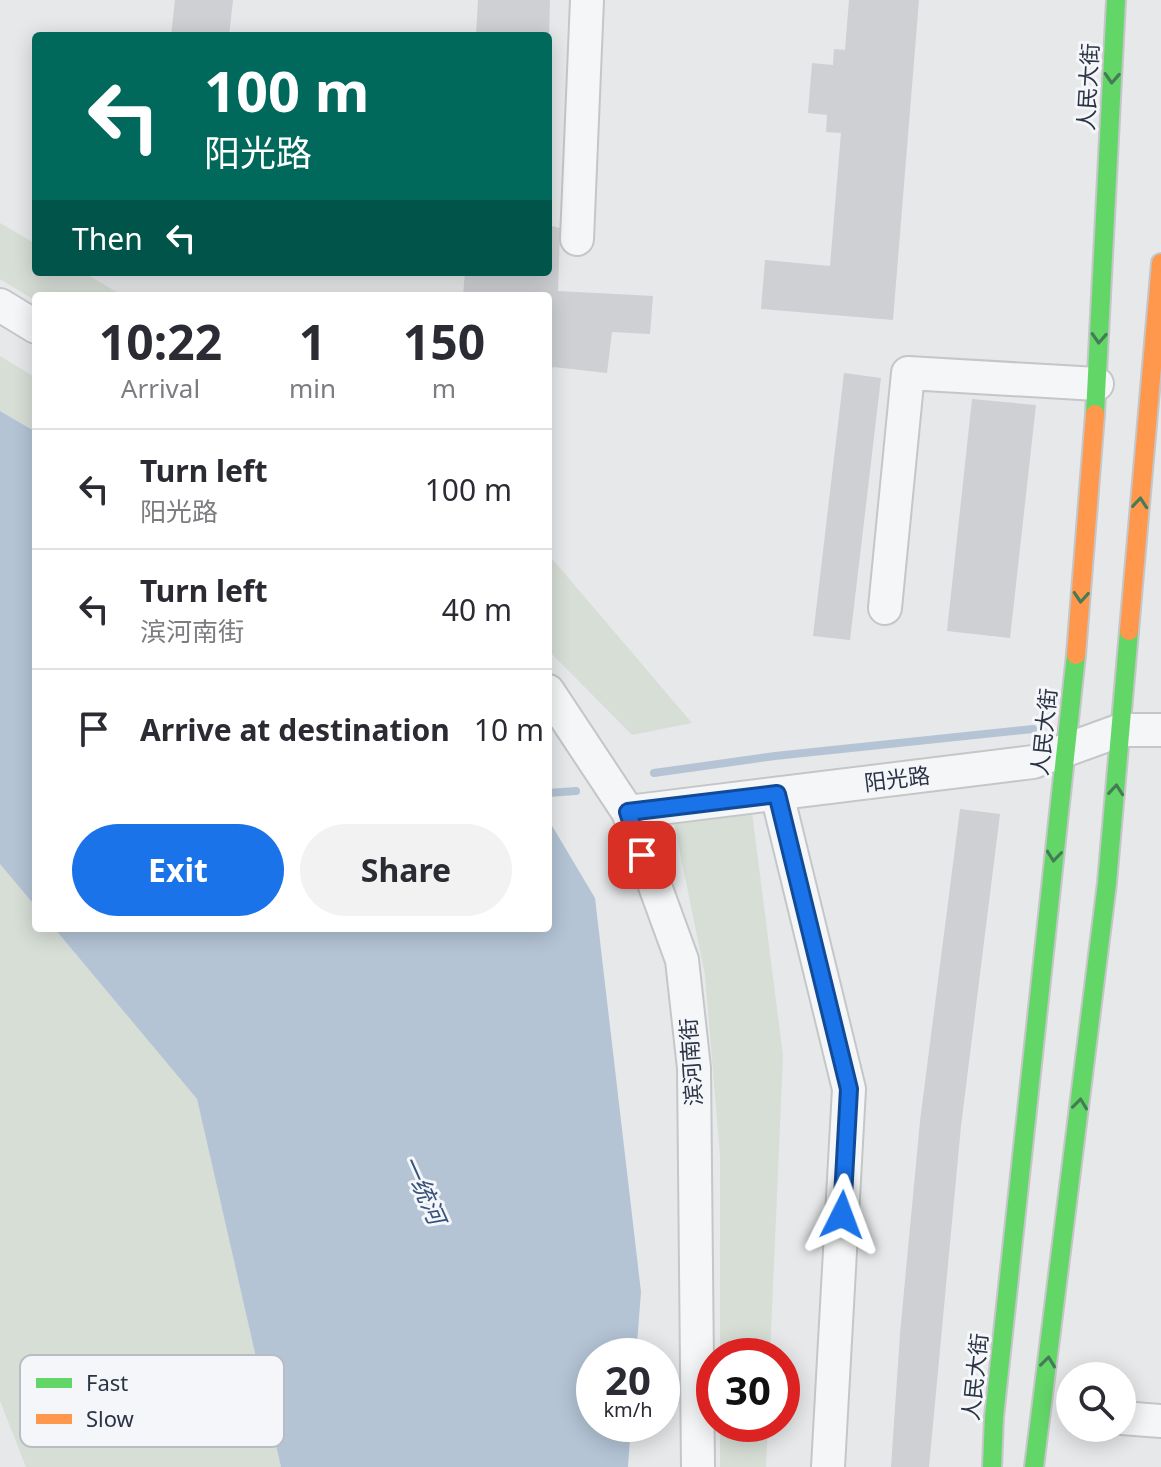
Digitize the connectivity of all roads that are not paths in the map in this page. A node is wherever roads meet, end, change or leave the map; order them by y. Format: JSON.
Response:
{"nodes":[{"id":1,"x":587,"y":0,"type":"edge"},
{"id":2,"x":1116,"y":0,"type":"edge"},
{"id":3,"x":577,"y":239,"type":"dead end"},
{"id":4,"x":1161,"y":263,"type":"edge"},
{"id":5,"x":0,"y":305,"type":"edge"},
{"id":6,"x":32,"y":325,"type":"edge"},
{"id":7,"x":1097,"y":384,"type":"junction"},
{"id":8,"x":885,"y":608,"type":"dead end"},
{"id":9,"x":552,"y":697,"type":"edge"},
{"id":10,"x":1121,"y":730,"type":"junction"},
{"id":11,"x":1161,"y":730,"type":"edge"},
{"id":12,"x":1067,"y":750,"type":"junction"},
{"id":13,"x":777,"y":794,"type":"junction"},
{"id":14,"x":628,"y":812,"type":"junction"},
{"id":15,"x":1061,"y":1362,"type":"edge"},
{"id":16,"x":1056,"y":1413,"type":"edge"},
{"id":17,"x":1136,"y":1419,"type":"edge"},
{"id":18,"x":1161,"y":1421,"type":"edge"},
{"id":19,"x":698,"y":1467,"type":"edge"},
{"id":20,"x":828,"y":1467,"type":"edge"},
{"id":21,"x":992,"y":1467,"type":"edge"},
{"id":22,"x":1034,"y":1467,"type":"edge"}],
"edges":[{"from":1,"to":3,"type":"street"},
{"from":2,"to":7,"type":"street","name":"人民大街","one_way":true},
{"from":10,"to":4,"type":"street","one_way":true},
{"from":5,"to":6,"type":"street"},
{"from":7,"to":8,"type":"street"},
{"from":7,"to":12,"type":"street","name":"人民大街","one_way":true},
{"from":9,"to":14,"type":"street","name":"滨河南街"},
{"from":10,"to":11,"type":"street","name":"阳光路"},
{"from":10,"to":12,"type":"street","name":"阳光路"},
{"from":15,"to":10,"type":"street","one_way":true},
{"from":12,"to":13,"type":"street","name":"阳光路"},
{"from":12,"to":21,"type":"street","name":"人民大街","one_way":true},
{"from":13,"to":14,"type":"street","name":"阳光路"},
{"from":13,"to":20,"type":"street"},
{"from":14,"to":19,"type":"street","name":"滨河南街"},
{"from":16,"to":22,"type":"street"},
{"from":17,"to":18,"type":"street"}]}
